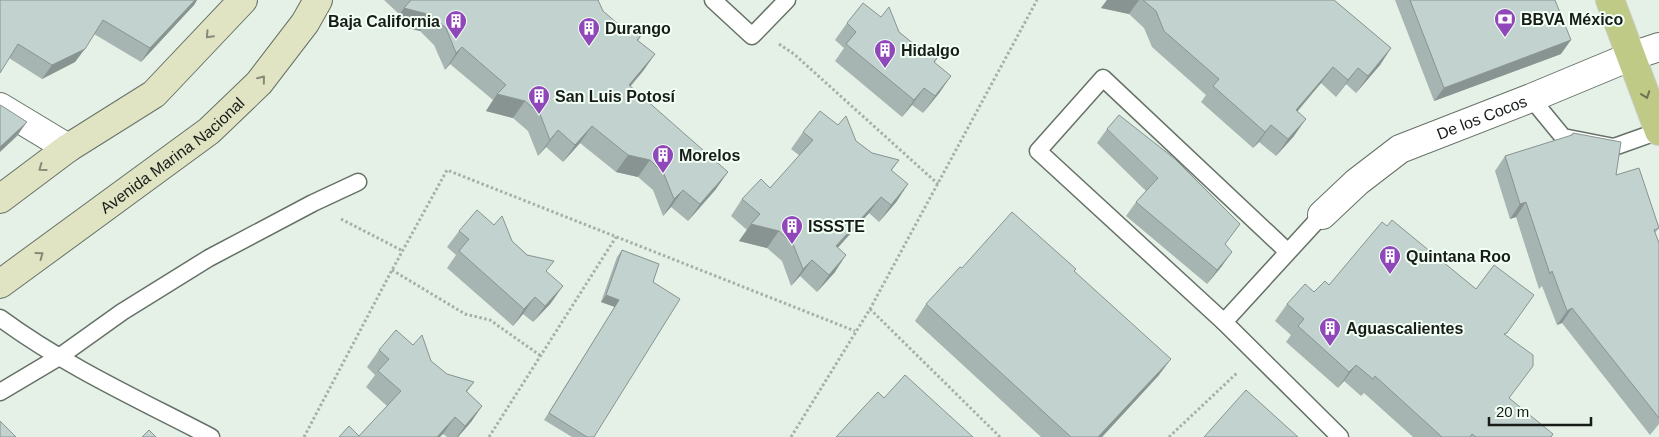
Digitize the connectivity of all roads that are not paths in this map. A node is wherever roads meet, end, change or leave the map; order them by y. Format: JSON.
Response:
{"nodes":[{"id":1,"x":243,"y":0,"type":"edge"},
{"id":2,"x":318,"y":0,"type":"edge"},
{"id":3,"x":713,"y":0,"type":"edge"},
{"id":4,"x":787,"y":0,"type":"edge"},
{"id":5,"x":1610,"y":0,"type":"edge"},
{"id":6,"x":1659,"y":47,"type":"edge"},
{"id":7,"x":1632,"y":56,"type":"junction"},
{"id":8,"x":1531,"y":98,"type":"junction"},
{"id":9,"x":0,"y":106,"type":"edge"},
{"id":10,"x":1659,"y":131,"type":"edge"},
{"id":11,"x":68,"y":148,"type":"junction"},
{"id":12,"x":358,"y":182,"type":"dead end"},
{"id":13,"x":0,"y":199,"type":"edge"},
{"id":14,"x":1322,"y":215,"type":"joint"},
{"id":15,"x":1288,"y":252,"type":"junction"},
{"id":16,"x":0,"y":284,"type":"edge"},
{"id":17,"x":0,"y":318,"type":"edge"},
{"id":18,"x":1224,"y":322,"type":"junction"},
{"id":19,"x":59,"y":357,"type":"junction"},
{"id":20,"x":0,"y":392,"type":"edge"},
{"id":21,"x":211,"y":437,"type":"edge"},
{"id":22,"x":1340,"y":437,"type":"edge"}],
"edges":[{"from":1,"to":11,"type":"street","one_way":true},
{"from":16,"to":2,"type":"street","name":"Avenida Marina Nacional","one_way":true},
{"from":3,"to":4,"type":"lane"},
{"from":5,"to":7,"type":"main road"},
{"from":6,"to":7,"type":"street","name":"De los Cocos"},
{"from":7,"to":8,"type":"street","name":"De los Cocos"},
{"from":7,"to":10,"type":"main road","one_way":true},
{"from":8,"to":10,"type":"lane"},
{"from":8,"to":14,"type":"street","name":"De los Cocos"},
{"from":9,"to":11,"type":"street"},
{"from":11,"to":13,"type":"street","one_way":true},
{"from":12,"to":19,"type":"lane"},
{"from":14,"to":15,"type":"lane"},
{"from":15,"to":18,"type":"lane"},
{"from":15,"to":18,"type":"lane"},
{"from":17,"to":19,"type":"lane"},
{"from":18,"to":22,"type":"lane"},
{"from":19,"to":20,"type":"lane"},
{"from":19,"to":21,"type":"lane"}]}
